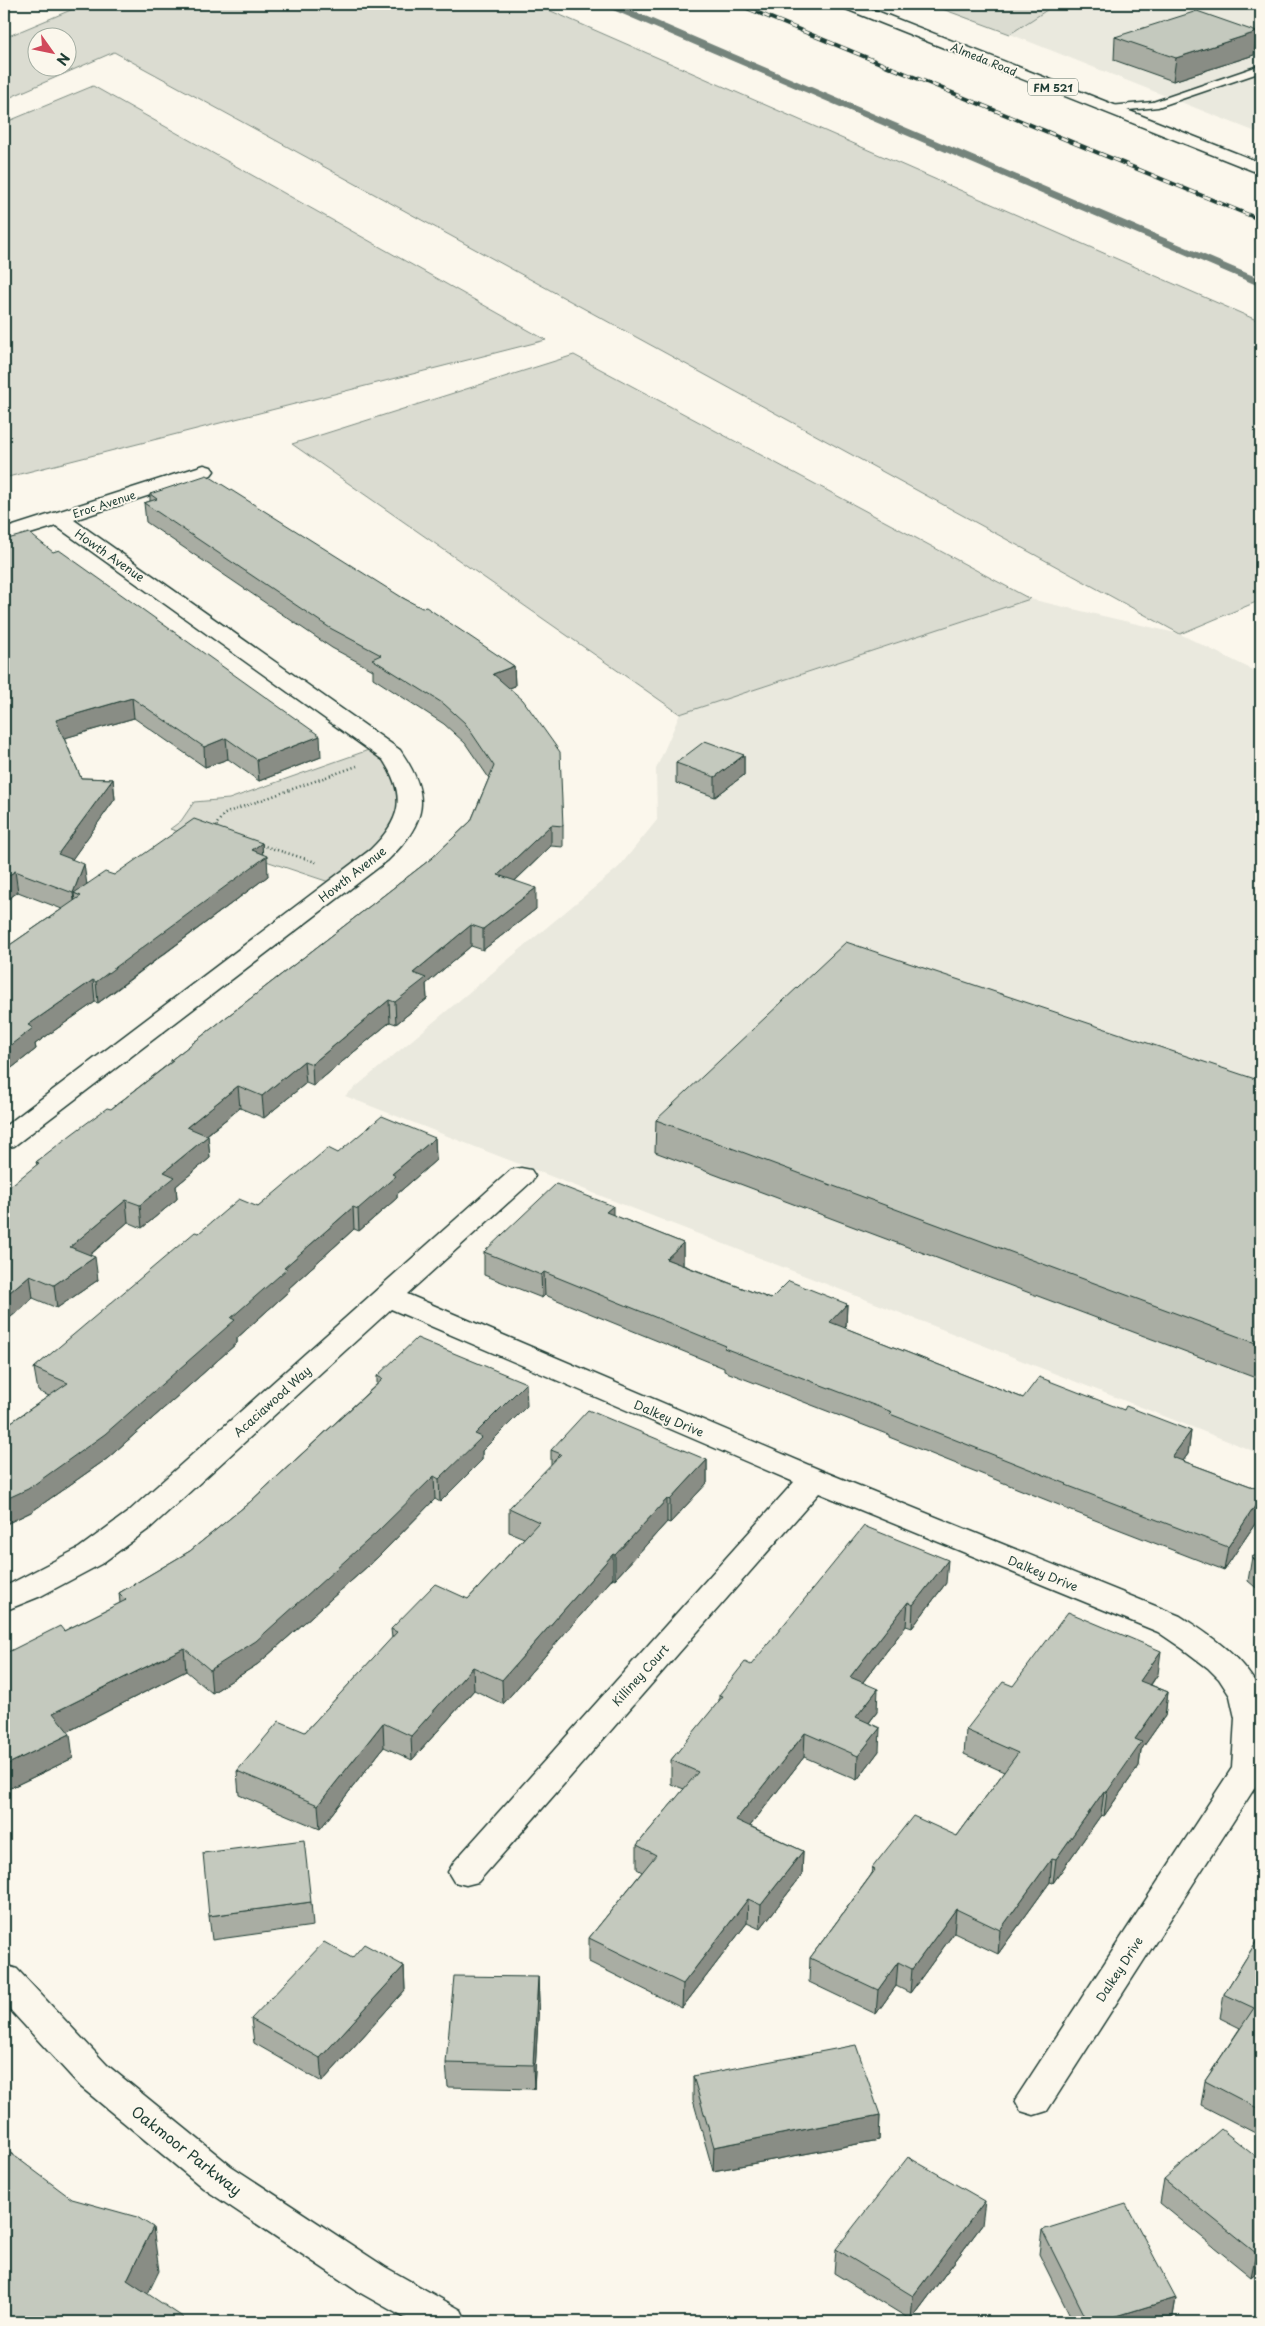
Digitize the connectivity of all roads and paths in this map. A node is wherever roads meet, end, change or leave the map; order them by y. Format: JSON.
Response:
{"nodes":[{"id":1,"x":846,"y":4,"type":"edge"},
{"id":2,"x":1261,"y":68,"type":"edge"},
{"id":3,"x":1110,"y":110,"type":"junction"},
{"id":4,"x":1261,"y":169,"type":"edge"},
{"id":5,"x":204,"y":471,"type":"dead end"},
{"id":6,"x":58,"y":518,"type":"junction"},
{"id":7,"x":4,"y":536,"type":"edge"},
{"id":8,"x":357,"y":766,"type":"dead end"},
{"id":9,"x":226,"y":834,"type":"edge"},
{"id":10,"x":249,"y":841,"type":"edge"},
{"id":11,"x":325,"y":866,"type":"dead end"},
{"id":12,"x":4,"y":1140,"type":"edge"},
{"id":13,"x":520,"y":1176,"type":"dead end"},
{"id":14,"x":388,"y":1297,"type":"junction"},
{"id":15,"x":814,"y":1479,"type":"junction"},
{"id":16,"x":4,"y":1600,"type":"edge"},
{"id":17,"x":466,"y":1872,"type":"dead end"},
{"id":18,"x":4,"y":1979,"type":"edge"},
{"id":19,"x":1034,"y":2100,"type":"dead end"},
{"id":20,"x":446,"y":2322,"type":"edge"}],
"edges":[{"from":1,"to":3,"type":"street","name":"Almeda Road","number":"FM 521"},
{"from":2,"to":3,"type":"lane"},
{"from":3,"to":4,"type":"street","name":"Almeda Road","number":"FM 521"},
{"from":5,"to":6,"type":"street","name":"Eroc Avenue"},
{"from":6,"to":7,"type":"street","name":"Eroc Avenue"},
{"from":6,"to":12,"type":"street","name":"Howth Avenue"},
{"from":8,"to":9,"type":"path"},
{"from":10,"to":11,"type":"path"},
{"from":13,"to":14,"type":"street","name":"Acaciawood Way"},
{"from":14,"to":15,"type":"street","name":"Dalkey Drive"},
{"from":14,"to":16,"type":"street","name":"Acaciawood Way"},
{"from":15,"to":17,"type":"street","name":"Killiney Court"},
{"from":15,"to":19,"type":"street","name":"Dalkey Drive"},
{"from":18,"to":20,"type":"street","name":"Oakmoor Parkway"}]}
